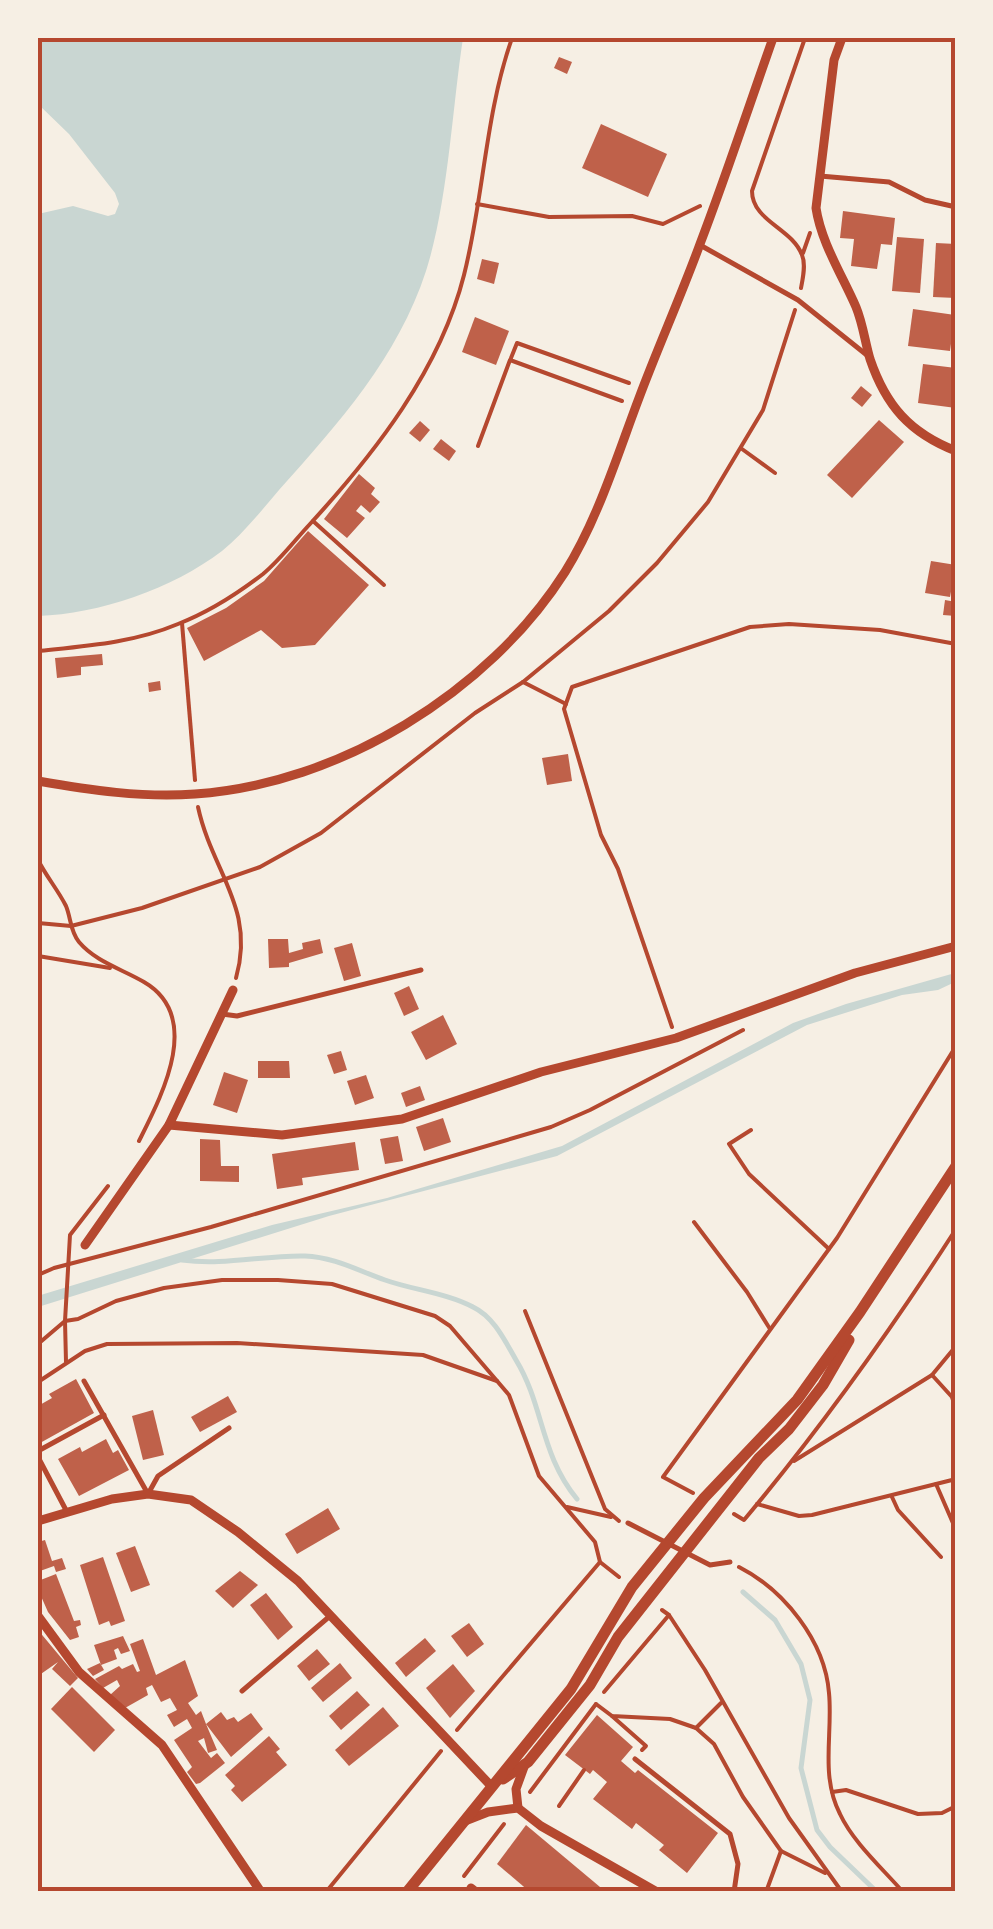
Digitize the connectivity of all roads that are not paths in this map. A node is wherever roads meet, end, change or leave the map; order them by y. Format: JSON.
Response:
{"nodes":[{"id":1,"x":773,"y":38,"type":"edge"},
{"id":2,"x":842,"y":38,"type":"edge"},
{"id":3,"x":820,"y":176,"type":"junction"},
{"id":4,"x":956,"y":207,"type":"edge"},
{"id":5,"x":700,"y":244,"type":"junction"},
{"id":6,"x":870,"y":358,"type":"junction"},
{"id":7,"x":956,"y":451,"type":"edge"},
{"id":8,"x":38,"y":781,"type":"edge"},
{"id":9,"x":956,"y":946,"type":"edge"},
{"id":10,"x":421,"y":970,"type":"dead end"},
{"id":11,"x":233,"y":990,"type":"road end"},
{"id":12,"x":222,"y":1014,"type":"junction"},
{"id":13,"x":169,"y":1125,"type":"junction"},
{"id":14,"x":956,"y":1166,"type":"edge"},
{"id":15,"x":84,"y":1245,"type":"dead end"},
{"id":16,"x":860,"y":1312,"type":"junction"},
{"id":17,"x":84,"y":1381,"type":"dead end"},
{"id":18,"x":104,"y":1415,"type":"junction"},
{"id":19,"x":229,"y":1428,"type":"dead end"},
{"id":20,"x":38,"y":1454,"type":"edge"},
{"id":21,"x":148,"y":1494,"type":"junction"},
{"id":22,"x":68,"y":1513,"type":"junction"},
{"id":23,"x":38,"y":1521,"type":"edge"},
{"id":24,"x":628,"y":1524,"type":"road end"},
{"id":25,"x":668,"y":1542,"type":"junction"},
{"id":26,"x":684,"y":1552,"type":"junction"},
{"id":27,"x":730,"y":1562,"type":"road end"},
{"id":28,"x":38,"y":1616,"type":"edge"},
{"id":29,"x":330,"y":1616,"type":"junction"},
{"id":30,"x":242,"y":1691,"type":"dead end"},
{"id":31,"x":635,"y":1759,"type":"road end"},
{"id":32,"x":528,"y":1762,"type":"junction"},
{"id":33,"x":492,"y":1787,"type":"junction"},
{"id":34,"x":518,"y":1808,"type":"junction"},
{"id":35,"x":464,"y":1821,"type":"junction"},
{"id":36,"x":261,"y":1892,"type":"edge"},
{"id":37,"x":407,"y":1892,"type":"edge"},
{"id":38,"x":657,"y":1892,"type":"edge"},
{"id":39,"x":734,"y":1892,"type":"edge"}],
"edges":[{"from":1,"to":5,"type":"street"},
{"from":2,"to":3,"type":"street"},
{"from":3,"to":4,"type":"lane"},
{"from":3,"to":6,"type":"street"},
{"from":5,"to":6,"type":"lane"},
{"from":5,"to":8,"type":"street"},
{"from":6,"to":7,"type":"street"},
{"from":9,"to":13,"type":"street"},
{"from":10,"to":12,"type":"lane"},
{"from":11,"to":12,"type":"street"},
{"from":12,"to":13,"type":"street"},
{"from":13,"to":15,"type":"street"},
{"from":14,"to":16,"type":"street"},
{"from":16,"to":25,"type":"street"},
{"from":16,"to":26,"type":"street"},
{"from":17,"to":18,"type":"lane"},
{"from":18,"to":20,"type":"lane"},
{"from":18,"to":21,"type":"lane"},
{"from":19,"to":21,"type":"lane"},
{"from":20,"to":22,"type":"lane"},
{"from":21,"to":22,"type":"street"},
{"from":21,"to":29,"type":"street"},
{"from":22,"to":23,"type":"street"},
{"from":24,"to":25,"type":"lane"},
{"from":25,"to":26,"type":"lane"},
{"from":25,"to":33,"type":"street"},
{"from":26,"to":27,"type":"lane"},
{"from":26,"to":32,"type":"street"},
{"from":28,"to":36,"type":"street"},
{"from":29,"to":30,"type":"lane"},
{"from":29,"to":33,"type":"street"},
{"from":31,"to":39,"type":"lane"},
{"from":32,"to":33,"type":"street"},
{"from":32,"to":34,"type":"street"},
{"from":33,"to":35,"type":"street"},
{"from":34,"to":35,"type":"street"},
{"from":34,"to":38,"type":"street"},
{"from":35,"to":37,"type":"street"}]}
